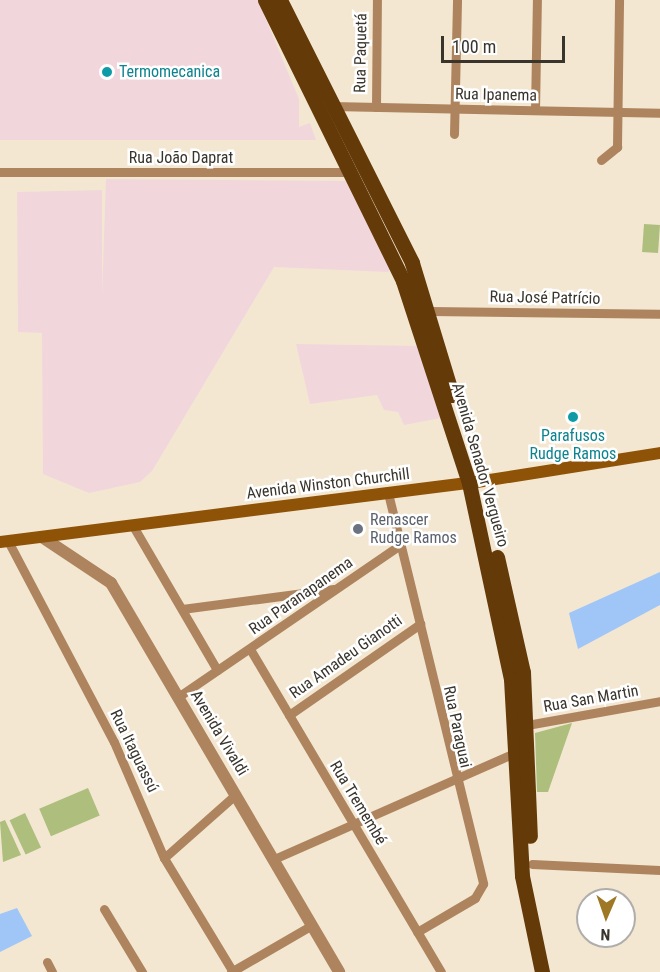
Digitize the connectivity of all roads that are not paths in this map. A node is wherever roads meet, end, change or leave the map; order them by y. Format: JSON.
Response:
{"nodes":[{"id":1,"x":265,"y":0,"type":"edge"},
{"id":2,"x":280,"y":0,"type":"edge"},
{"id":3,"x":377,"y":0,"type":"edge"},
{"id":4,"x":457,"y":0,"type":"edge"},
{"id":5,"x":537,"y":0,"type":"edge"},
{"id":6,"x":619,"y":0,"type":"edge"},
{"id":7,"x":332,"y":106,"type":"junction"},
{"id":8,"x":376,"y":107,"type":"junction"},
{"id":9,"x":454,"y":109,"type":"junction"},
{"id":10,"x":536,"y":110,"type":"junction"},
{"id":11,"x":619,"y":112,"type":"junction"},
{"id":12,"x":660,"y":113,"type":"edge"},
{"id":13,"x":454,"y":134,"type":"dead end"},
{"id":14,"x":601,"y":160,"type":"dead end"},
{"id":15,"x":355,"y":170,"type":"junction"},
{"id":16,"x":0,"y":172,"type":"edge"},
{"id":17,"x":430,"y":311,"type":"junction"},
{"id":18,"x":660,"y":315,"type":"edge"},
{"id":19,"x":660,"y":453,"type":"edge"},
{"id":20,"x":473,"y":482,"type":"junction"},
{"id":21,"x":388,"y":493,"type":"junction"},
{"id":22,"x":133,"y":526,"type":"junction"},
{"id":23,"x":42,"y":537,"type":"junction"},
{"id":24,"x":4,"y":542,"type":"edge"},
{"id":25,"x":400,"y":545,"type":"junction"},
{"id":26,"x":337,"y":589,"type":"junction"},
{"id":27,"x":182,"y":609,"type":"junction"},
{"id":28,"x":420,"y":624,"type":"junction"},
{"id":29,"x":250,"y":649,"type":"junction"},
{"id":30,"x":217,"y":670,"type":"junction"},
{"id":31,"x":178,"y":697,"type":"junction"},
{"id":32,"x":660,"y":701,"type":"edge"},
{"id":33,"x":289,"y":715,"type":"junction"},
{"id":34,"x":520,"y":722,"type":"junction"},
{"id":35,"x":514,"y":753,"type":"junction"},
{"id":36,"x":527,"y":774,"type":"junction"},
{"id":37,"x":454,"y":780,"type":"junction"},
{"id":38,"x":236,"y":794,"type":"junction"},
{"id":39,"x":354,"y":825,"type":"junction"},
{"id":40,"x":164,"y":858,"type":"junction"},
{"id":41,"x":274,"y":859,"type":"junction"},
{"id":42,"x":526,"y":861,"type":"junction"},
{"id":43,"x":660,"y":870,"type":"edge"},
{"id":44,"x":104,"y":909,"type":"dead end"},
{"id":45,"x":312,"y":924,"type":"junction"},
{"id":46,"x":417,"y":932,"type":"junction"},
{"id":47,"x":47,"y":962,"type":"dead end"},
{"id":48,"x":52,"y":972,"type":"edge"},
{"id":49,"x":142,"y":972,"type":"edge"},
{"id":50,"x":232,"y":972,"type":"edge"},
{"id":51,"x":339,"y":972,"type":"edge"},
{"id":52,"x":441,"y":972,"type":"edge"},
{"id":53,"x":542,"y":972,"type":"edge"},
{"id":54,"x":551,"y":972,"type":"edge"}],
"edges":[{"from":1,"to":15,"type":"main road","name":"Avenida Senador Vergueiro"},
{"from":2,"to":7,"type":"main road","name":"Avenida Senador Vergueiro"},
{"from":3,"to":8,"type":"street","name":"Rua Paquetá"},
{"from":4,"to":9,"type":"street"},
{"from":5,"to":10,"type":"street"},
{"from":6,"to":11,"type":"street"},
{"from":7,"to":8,"type":"street","name":"Rua Ipanema"},
{"from":7,"to":15,"type":"main road","name":"Avenida Senador Vergueiro"},
{"from":8,"to":9,"type":"street","name":"Rua Ipanema"},
{"from":9,"to":10,"type":"street","name":"Rua Ipanema"},
{"from":9,"to":13,"type":"street"},
{"from":10,"to":11,"type":"street","name":"Rua Ipanema"},
{"from":11,"to":12,"type":"street","name":"Rua Ipanema"},
{"from":11,"to":14,"type":"street"},
{"from":15,"to":16,"type":"street","name":"Rua João Daprat"},
{"from":15,"to":17,"type":"main road","name":"Avenida Senador Vergueiro"},
{"from":15,"to":20,"type":"main road","name":"Avenida Senador Vergueiro"},
{"from":17,"to":18,"type":"street","name":"Rua José Patrício"},
{"from":17,"to":20,"type":"main road","name":"Avenida Senador Vergueiro"},
{"from":19,"to":20,"type":"main road","name":"Avenida Winston Churchill"},
{"from":20,"to":21,"type":"main road","name":"Avenida Winston Churchill"},
{"from":20,"to":34,"type":"main road","name":"Avenida Senador Vergueiro"},
{"from":21,"to":22,"type":"main road","name":"Avenida Winston Churchill"},
{"from":21,"to":25,"type":"street","name":"Rua Paraguai"},
{"from":22,"to":23,"type":"main road","name":"Avenida Winston Churchill"},
{"from":22,"to":27,"type":"street"},
{"from":23,"to":24,"type":"main road","name":"Avenida Winston Churchill"},
{"from":23,"to":31,"type":"street","name":"Avenida Vivaldi"},
{"from":24,"to":40,"type":"street","name":"Rua Itaguassú"},
{"from":25,"to":26,"type":"street","name":"Rua Paranapanema"},
{"from":25,"to":28,"type":"street","name":"Rua Paraguai"},
{"from":26,"to":27,"type":"street"},
{"from":26,"to":29,"type":"street","name":"Rua Paranapanema"},
{"from":27,"to":30,"type":"street"},
{"from":28,"to":33,"type":"street","name":"Rua Amadeu Gianotti"},
{"from":28,"to":37,"type":"street","name":"Rua Paraguai"},
{"from":29,"to":30,"type":"street","name":"Rua Paranapanema"},
{"from":29,"to":33,"type":"street","name":"Rua Tremembé"},
{"from":30,"to":31,"type":"street","name":"Rua Paranapanema"},
{"from":31,"to":38,"type":"street","name":"Avenida Vivaldi"},
{"from":32,"to":34,"type":"street","name":"Rua San Martin"},
{"from":33,"to":39,"type":"street","name":"Rua Tremembé"},
{"from":34,"to":35,"type":"main road","name":"Avenida Senador Vergueiro"},
{"from":34,"to":36,"type":"main road","name":"Avenida Senador Vergueiro"},
{"from":35,"to":36,"type":"main road"},
{"from":35,"to":37,"type":"street"},
{"from":35,"to":42,"type":"main road","name":"Avenida Senador Vergueiro"},
{"from":36,"to":42,"type":"main road","name":"Avenida Senador Vergueiro"},
{"from":37,"to":39,"type":"street"},
{"from":37,"to":46,"type":"street","name":"Rua Paraguai"},
{"from":38,"to":40,"type":"street"},
{"from":38,"to":41,"type":"street","name":"Avenida Vivaldi"},
{"from":39,"to":41,"type":"street"},
{"from":39,"to":46,"type":"street","name":"Rua Tremembé"},
{"from":40,"to":50,"type":"street","name":"Rua Itaguassú"},
{"from":41,"to":45,"type":"street","name":"Avenida Vivaldi"},
{"from":42,"to":43,"type":"street"},
{"from":42,"to":53,"type":"main road","name":"Avenida Senador Vergueiro"},
{"from":42,"to":54,"type":"main road","name":"Avenida Senador Vergueiro"},
{"from":44,"to":49,"type":"street"},
{"from":45,"to":50,"type":"street"},
{"from":45,"to":51,"type":"street","name":"Avenida Vivaldi"},
{"from":46,"to":52,"type":"street","name":"Rua Tremembé"},
{"from":47,"to":48,"type":"street"}]}
